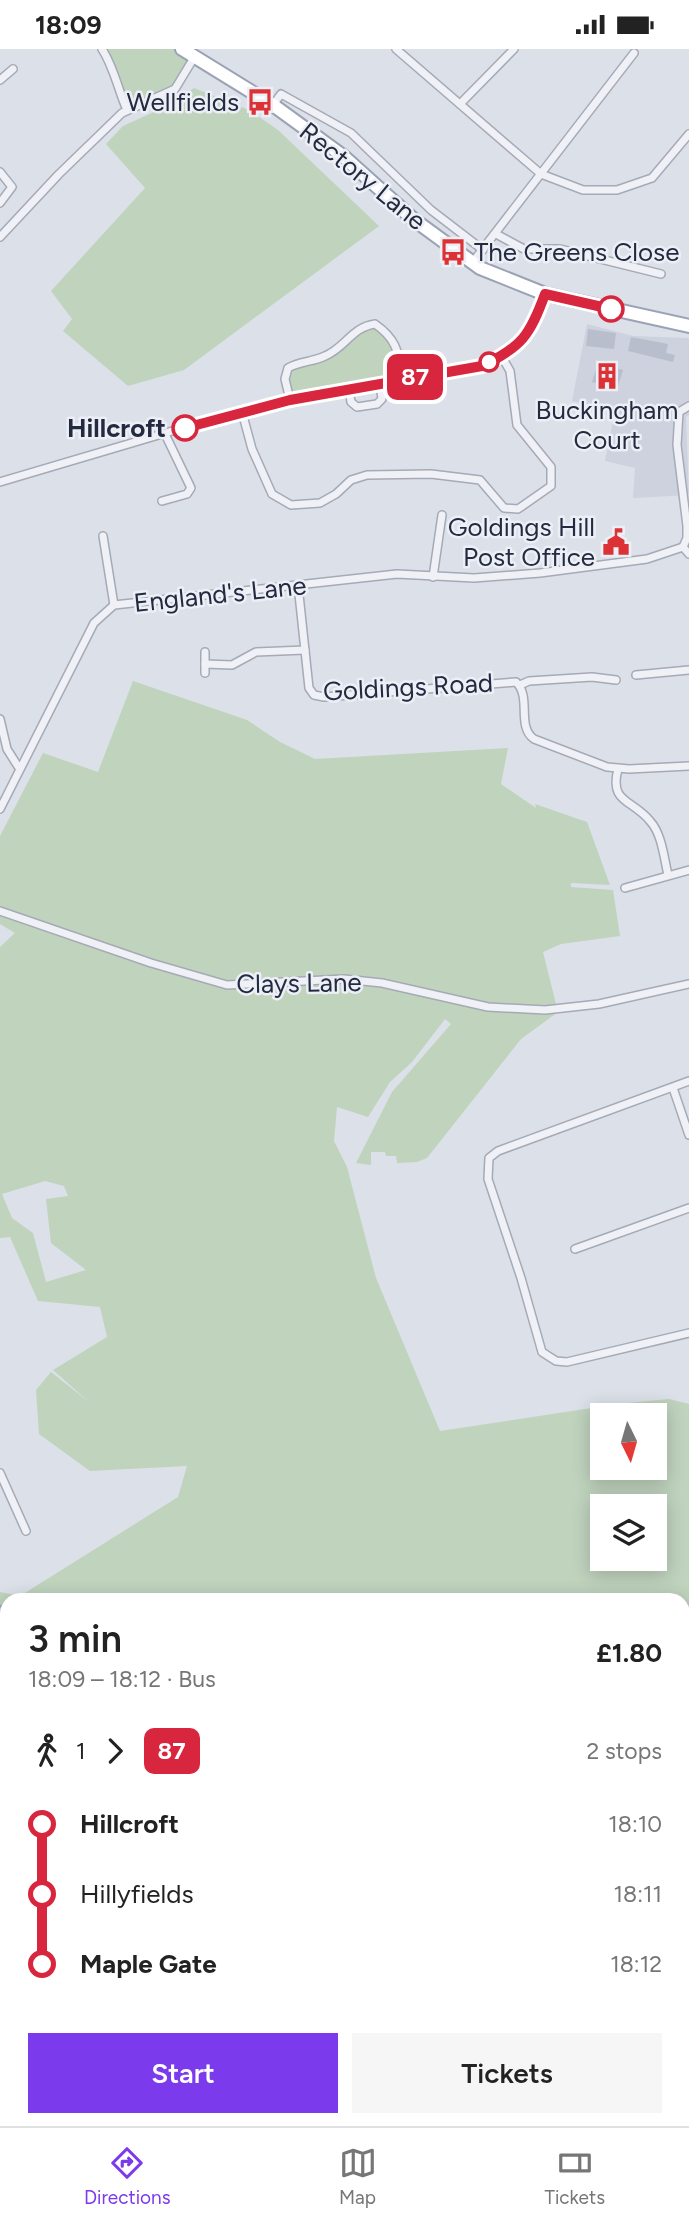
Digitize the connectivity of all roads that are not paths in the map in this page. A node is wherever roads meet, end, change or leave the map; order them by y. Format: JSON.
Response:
{"nodes":[{"id":1,"x":102,"y":49,"type":"edge"},
{"id":2,"x":182,"y":49,"type":"edge"},
{"id":3,"x":396,"y":49,"type":"edge"},
{"id":4,"x":514,"y":49,"type":"edge"},
{"id":5,"x":634,"y":53,"type":"dead end"},
{"id":6,"x":195,"y":57,"type":"junction"},
{"id":7,"x":13,"y":69,"type":"dead end"},
{"id":8,"x":0,"y":80,"type":"edge"},
{"id":9,"x":460,"y":104,"type":"junction"},
{"id":10,"x":273,"y":105,"type":"junction"},
{"id":11,"x":127,"y":110,"type":"junction"},
{"id":12,"x":689,"y":134,"type":"edge"},
{"id":13,"x":0,"y":172,"type":"edge"},
{"id":14,"x":541,"y":174,"type":"junction"},
{"id":15,"x":0,"y":203,"type":"edge"},
{"id":16,"x":496,"y":234,"type":"junction"},
{"id":17,"x":0,"y":237,"type":"edge"},
{"id":18,"x":483,"y":250,"type":"junction"},
{"id":19,"x":472,"y":263,"type":"junction"},
{"id":20,"x":661,"y":274,"type":"dead end"},
{"id":21,"x":545,"y":294,"type":"junction"},
{"id":22,"x":689,"y":326,"type":"edge"},
{"id":23,"x":502,"y":356,"type":"junction"},
{"id":24,"x":403,"y":379,"type":"junction"},
{"id":25,"x":380,"y":384,"type":"junction"},
{"id":26,"x":349,"y":389,"type":"junction"},
{"id":27,"x":290,"y":400,"type":"junction"},
{"id":28,"x":689,"y":406,"type":"edge"},
{"id":29,"x":242,"y":412,"type":"junction"},
{"id":30,"x":165,"y":434,"type":"junction"},
{"id":31,"x":0,"y":482,"type":"edge"},
{"id":32,"x":162,"y":501,"type":"dead end"},
{"id":33,"x":442,"y":515,"type":"dead end"},
{"id":34,"x":103,"y":536,"type":"dead end"},
{"id":35,"x":683,"y":547,"type":"junction"},
{"id":36,"x":689,"y":554,"type":"edge"},
{"id":37,"x":433,"y":576,"type":"junction"},
{"id":38,"x":298,"y":585,"type":"junction"},
{"id":39,"x":114,"y":605,"type":"junction"},
{"id":40,"x":305,"y":650,"type":"junction"},
{"id":41,"x":205,"y":653,"type":"dead end"},
{"id":42,"x":205,"y":664,"type":"junction"},
{"id":43,"x":689,"y":670,"type":"edge"},
{"id":44,"x":205,"y":673,"type":"dead end"},
{"id":45,"x":636,"y":675,"type":"dead end"},
{"id":46,"x":616,"y":680,"type":"dead end"},
{"id":47,"x":520,"y":685,"type":"junction"},
{"id":48,"x":0,"y":719,"type":"edge"},
{"id":49,"x":689,"y":766,"type":"edge"},
{"id":50,"x":19,"y":768,"type":"junction"},
{"id":51,"x":618,"y":769,"type":"junction"},
{"id":52,"x":0,"y":809,"type":"edge"},
{"id":53,"x":689,"y":870,"type":"edge"},
{"id":54,"x":668,"y":875,"type":"junction"},
{"id":55,"x":625,"y":888,"type":"dead end"},
{"id":56,"x":0,"y":911,"type":"edge"},
{"id":57,"x":689,"y":984,"type":"edge"},
{"id":58,"x":689,"y":1081,"type":"edge"},
{"id":59,"x":673,"y":1088,"type":"junction"},
{"id":60,"x":689,"y":1135,"type":"edge"},
{"id":61,"x":689,"y":1208,"type":"edge"},
{"id":62,"x":575,"y":1249,"type":"dead end"},
{"id":63,"x":689,"y":1333,"type":"edge"},
{"id":64,"x":0,"y":1473,"type":"edge"},
{"id":65,"x":26,"y":1531,"type":"dead end"}],
"edges":[{"from":1,"to":11,"type":"street"},
{"from":2,"to":6,"type":"main road","name":"Rectory Lane"},
{"from":3,"to":9,"type":"street"},
{"from":4,"to":9,"type":"street"},
{"from":5,"to":14,"type":"street"},
{"from":6,"to":10,"type":"main road","name":"Rectory Lane"},
{"from":6,"to":11,"type":"street"},
{"from":7,"to":8,"type":"street"},
{"from":9,"to":14,"type":"street"},
{"from":10,"to":18,"type":"street","name":"Rectory Lane"},
{"from":10,"to":19,"type":"main road","name":"Rectory Lane"},
{"from":11,"to":17,"type":"street"},
{"from":12,"to":14,"type":"street"},
{"from":13,"to":15,"type":"street"},
{"from":14,"to":16,"type":"street"},
{"from":16,"to":18,"type":"street"},
{"from":16,"to":20,"type":"street"},
{"from":18,"to":19,"type":"street"},
{"from":19,"to":21,"type":"main road","name":"Rectory Lane"},
{"from":21,"to":22,"type":"main road","name":"Rectory Lane"},
{"from":21,"to":23,"type":"street"},
{"from":23,"to":24,"type":"street"},
{"from":23,"to":29,"type":"street"},
{"from":24,"to":25,"type":"street"},
{"from":24,"to":27,"type":"street"},
{"from":25,"to":26,"type":"street"},
{"from":25,"to":26,"type":"street"},
{"from":26,"to":27,"type":"street"},
{"from":27,"to":29,"type":"street"},
{"from":28,"to":35,"type":"street"},
{"from":29,"to":30,"type":"street"},
{"from":30,"to":31,"type":"street"},
{"from":30,"to":32,"type":"street"},
{"from":33,"to":37,"type":"street"},
{"from":34,"to":39,"type":"street"},
{"from":35,"to":36,"type":"street"},
{"from":35,"to":37,"type":"street","name":"England's Lane"},
{"from":37,"to":38,"type":"street","name":"England's Lane"},
{"from":38,"to":39,"type":"street","name":"England's Lane"},
{"from":38,"to":40,"type":"street","name":"Goldings Road"},
{"from":39,"to":50,"type":"street","name":"England's Lane"},
{"from":40,"to":42,"type":"street"},
{"from":40,"to":47,"type":"street","name":"Goldings Road"},
{"from":41,"to":42,"type":"street"},
{"from":42,"to":44,"type":"street"},
{"from":43,"to":45,"type":"street"},
{"from":46,"to":47,"type":"street"},
{"from":47,"to":51,"type":"street","name":"Goldings Road"},
{"from":48,"to":50,"type":"street"},
{"from":49,"to":51,"type":"street","name":"Goldings Road"},
{"from":50,"to":52,"type":"street","name":"England's Lane"},
{"from":51,"to":54,"type":"street"},
{"from":53,"to":54,"type":"street"},
{"from":54,"to":55,"type":"street"},
{"from":56,"to":57,"type":"street","name":"Clays Lane"},
{"from":58,"to":59,"type":"street"},
{"from":59,"to":60,"type":"street"},
{"from":59,"to":63,"type":"street"},
{"from":61,"to":62,"type":"street"},
{"from":64,"to":65,"type":"street"}]}
